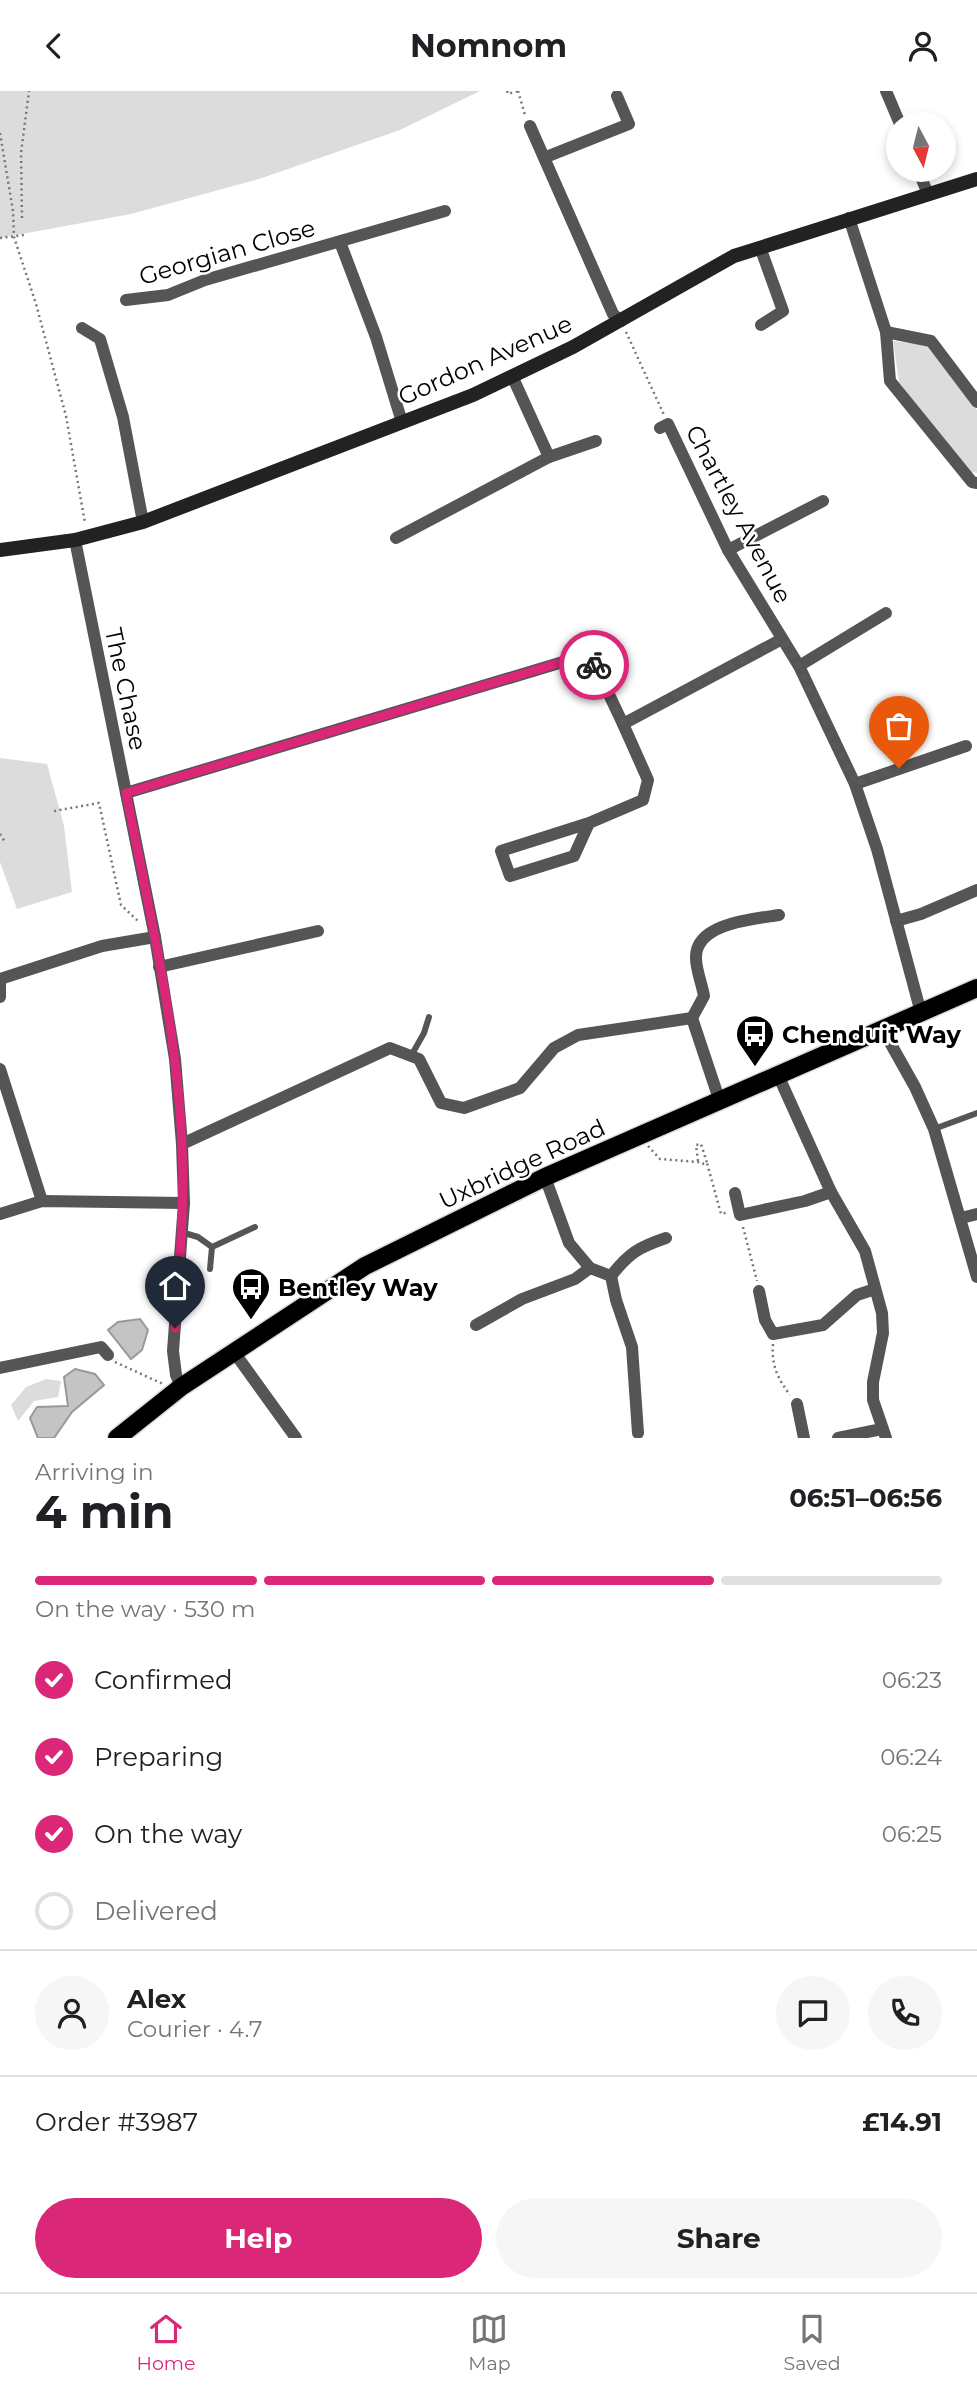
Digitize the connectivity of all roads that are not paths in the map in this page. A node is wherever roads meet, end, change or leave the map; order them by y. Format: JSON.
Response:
{"nodes":[{"id":1,"x":886,"y":91,"type":"edge"},
{"id":2,"x":617,"y":96,"type":"dead end"},
{"id":3,"x":895,"y":112,"type":"edge"},
{"id":4,"x":530,"y":126,"type":"road end"},
{"id":5,"x":546,"y":157,"type":"junction"},
{"id":6,"x":976,"y":181,"type":"edge"},
{"id":7,"x":923,"y":182,"type":"edge"},
{"id":8,"x":928,"y":194,"type":"junction"},
{"id":9,"x":444,"y":211,"type":"dead end"},
{"id":10,"x":849,"y":218,"type":"junction"},
{"id":11,"x":340,"y":242,"type":"junction"},
{"id":12,"x":760,"y":247,"type":"junction"},
{"id":13,"x":126,"y":300,"type":"dead end"},
{"id":14,"x":621,"y":321,"type":"junction"},
{"id":15,"x":761,"y":325,"type":"dead end"},
{"id":16,"x":82,"y":328,"type":"dead end"},
{"id":17,"x":886,"y":332,"type":"junction"},
{"id":18,"x":513,"y":377,"type":"junction"},
{"id":19,"x":977,"y":402,"type":"edge"},
{"id":20,"x":402,"y":422,"type":"junction"},
{"id":21,"x":664,"y":426,"type":"road end"},
{"id":22,"x":596,"y":441,"type":"dead end"},
{"id":23,"x":549,"y":457,"type":"junction"},
{"id":24,"x":977,"y":483,"type":"edge"},
{"id":25,"x":823,"y":501,"type":"dead end"},
{"id":26,"x":143,"y":522,"type":"junction"},
{"id":27,"x":81,"y":538,"type":"junction"},
{"id":28,"x":396,"y":538,"type":"dead end"},
{"id":29,"x":0,"y":550,"type":"edge"},
{"id":30,"x":728,"y":550,"type":"junction"},
{"id":31,"x":886,"y":613,"type":"dead end"},
{"id":32,"x":782,"y":639,"type":"junction"},
{"id":33,"x":799,"y":666,"type":"junction"},
{"id":34,"x":623,"y":724,"type":"junction"},
{"id":35,"x":966,"y":745,"type":"dead end"},
{"id":36,"x":855,"y":784,"type":"junction"},
{"id":37,"x":126,"y":793,"type":"junction"},
{"id":38,"x":589,"y":823,"type":"junction"},
{"id":39,"x":977,"y":890,"type":"edge"},
{"id":40,"x":779,"y":915,"type":"dead end"},
{"id":41,"x":896,"y":921,"type":"junction"},
{"id":42,"x":318,"y":931,"type":"dead end"},
{"id":43,"x":155,"y":937,"type":"junction"},
{"id":44,"x":159,"y":967,"type":"junction"},
{"id":45,"x":0,"y":979,"type":"edge"},
{"id":46,"x":977,"y":988,"type":"edge"},
{"id":47,"x":0,"y":997,"type":"edge"},
{"id":48,"x":921,"y":1013,"type":"junction"},
{"id":49,"x":429,"y":1017,"type":"dead end"},
{"id":50,"x":692,"y":1017,"type":"junction"},
{"id":51,"x":883,"y":1030,"type":"junction"},
{"id":52,"x":411,"y":1056,"type":"junction"},
{"id":53,"x":0,"y":1069,"type":"edge"},
{"id":54,"x":778,"y":1075,"type":"junction"},
{"id":55,"x":720,"y":1102,"type":"junction"},
{"id":56,"x":977,"y":1113,"type":"edge"},
{"id":57,"x":934,"y":1129,"type":"junction"},
{"id":58,"x":182,"y":1143,"type":"junction"},
{"id":59,"x":545,"y":1177,"type":"junction"},
{"id":60,"x":831,"y":1192,"type":"junction"},
{"id":61,"x":735,"y":1193,"type":"dead end"},
{"id":62,"x":42,"y":1201,"type":"junction"},
{"id":63,"x":184,"y":1203,"type":"junction"},
{"id":64,"x":0,"y":1214,"type":"edge"},
{"id":65,"x":977,"y":1214,"type":"edge"},
{"id":66,"x":961,"y":1218,"type":"junction"},
{"id":67,"x":255,"y":1227,"type":"dead end"},
{"id":68,"x":181,"y":1232,"type":"junction"},
{"id":69,"x":666,"y":1238,"type":"dead end"},
{"id":70,"x":212,"y":1247,"type":"junction"},
{"id":71,"x":590,"y":1268,"type":"junction"},
{"id":72,"x":210,"y":1269,"type":"dead end"},
{"id":73,"x":611,"y":1276,"type":"junction"},
{"id":74,"x":977,"y":1277,"type":"edge"},
{"id":75,"x":875,"y":1289,"type":"junction"},
{"id":76,"x":759,"y":1291,"type":"road end"},
{"id":77,"x":476,"y":1325,"type":"dead end"},
{"id":78,"x":234,"y":1352,"type":"junction"},
{"id":79,"x":108,"y":1355,"type":"road end"},
{"id":80,"x":0,"y":1368,"type":"edge"},
{"id":81,"x":181,"y":1387,"type":"junction"},
{"id":82,"x":797,"y":1403,"type":"road end"},
{"id":83,"x":638,"y":1433,"type":"dead end"},
{"id":84,"x":884,"y":1433,"type":"edge"},
{"id":85,"x":117,"y":1438,"type":"edge"},
{"id":86,"x":296,"y":1438,"type":"edge"},
{"id":87,"x":804,"y":1438,"type":"edge"},
{"id":88,"x":838,"y":1438,"type":"edge"}],
"edges":[{"from":1,"to":3,"type":"street"},
{"from":2,"to":5,"type":"street"},
{"from":4,"to":5,"type":"street"},
{"from":5,"to":14,"type":"street"},
{"from":6,"to":8,"type":"street","name":"Gordon Avenue"},
{"from":7,"to":8,"type":"street"},
{"from":8,"to":10,"type":"street","name":"Gordon Avenue"},
{"from":9,"to":11,"type":"street","name":"Georgian Close"},
{"from":10,"to":12,"type":"street","name":"Gordon Avenue"},
{"from":10,"to":17,"type":"street"},
{"from":11,"to":13,"type":"street","name":"Georgian Close"},
{"from":11,"to":20,"type":"street","name":"Georgian Close"},
{"from":12,"to":14,"type":"street","name":"Gordon Avenue"},
{"from":12,"to":15,"type":"street"},
{"from":14,"to":18,"type":"street","name":"Gordon Avenue"},
{"from":16,"to":26,"type":"street"},
{"from":17,"to":19,"type":"street"},
{"from":17,"to":24,"type":"street"},
{"from":18,"to":20,"type":"street","name":"Gordon Avenue"},
{"from":18,"to":23,"type":"street"},
{"from":20,"to":26,"type":"street","name":"Gordon Avenue"},
{"from":21,"to":30,"type":"street","name":"Chartley Avenue"},
{"from":22,"to":23,"type":"street"},
{"from":23,"to":28,"type":"street"},
{"from":25,"to":30,"type":"street"},
{"from":26,"to":27,"type":"street","name":"Gordon Avenue"},
{"from":27,"to":29,"type":"street","name":"Gordon Avenue"},
{"from":27,"to":37,"type":"street","name":"The Chase"},
{"from":30,"to":32,"type":"street","name":"Chartley Avenue"},
{"from":31,"to":33,"type":"street"},
{"from":32,"to":33,"type":"street","name":"Chartley Avenue"},
{"from":32,"to":34,"type":"street"},
{"from":33,"to":36,"type":"street","name":"Chartley Avenue"},
{"from":34,"to":37,"type":"street"},
{"from":34,"to":38,"type":"street"},
{"from":35,"to":36,"type":"street"},
{"from":36,"to":41,"type":"street","name":"Chartley Avenue"},
{"from":37,"to":43,"type":"street","name":"The Chase"},
{"from":38,"to":38,"type":"street"},
{"from":39,"to":41,"type":"street"},
{"from":40,"to":50,"type":"street"},
{"from":41,"to":48,"type":"street","name":"Chartley Avenue"},
{"from":42,"to":44,"type":"street"},
{"from":43,"to":44,"type":"street","name":"The Chase"},
{"from":43,"to":45,"type":"street"},
{"from":44,"to":58,"type":"street","name":"The Chase"},
{"from":45,"to":47,"type":"street"},
{"from":46,"to":48,"type":"main road","name":"Uxbridge Road"},
{"from":48,"to":51,"type":"main road","name":"Uxbridge Road"},
{"from":49,"to":52,"type":"lane"},
{"from":50,"to":52,"type":"street"},
{"from":50,"to":55,"type":"street"},
{"from":51,"to":54,"type":"main road","name":"Uxbridge Road"},
{"from":51,"to":57,"type":"street"},
{"from":52,"to":58,"type":"street"},
{"from":53,"to":62,"type":"street"},
{"from":54,"to":55,"type":"main road","name":"Uxbridge Road"},
{"from":54,"to":60,"type":"street"},
{"from":55,"to":59,"type":"main road","name":"Uxbridge Road"},
{"from":56,"to":57,"type":"lane"},
{"from":57,"to":66,"type":"street"},
{"from":58,"to":63,"type":"street","name":"The Chase"},
{"from":59,"to":71,"type":"street"},
{"from":59,"to":78,"type":"main road","name":"Uxbridge Road"},
{"from":60,"to":61,"type":"street"},
{"from":60,"to":75,"type":"street"},
{"from":62,"to":63,"type":"street"},
{"from":62,"to":64,"type":"street"},
{"from":63,"to":68,"type":"street","name":"The Chase"},
{"from":65,"to":66,"type":"street"},
{"from":66,"to":74,"type":"street"},
{"from":67,"to":70,"type":"lane"},
{"from":68,"to":70,"type":"lane"},
{"from":68,"to":81,"type":"street","name":"The Chase"},
{"from":69,"to":73,"type":"street"},
{"from":70,"to":72,"type":"lane"},
{"from":71,"to":73,"type":"street"},
{"from":71,"to":77,"type":"street"},
{"from":73,"to":83,"type":"street"},
{"from":75,"to":76,"type":"street"},
{"from":75,"to":84,"type":"street"},
{"from":78,"to":81,"type":"main road","name":"Uxbridge Road"},
{"from":78,"to":86,"type":"street"},
{"from":79,"to":80,"type":"street"},
{"from":81,"to":85,"type":"main road","name":"Uxbridge Road"},
{"from":82,"to":87,"type":"street"},
{"from":84,"to":88,"type":"street"}]}
